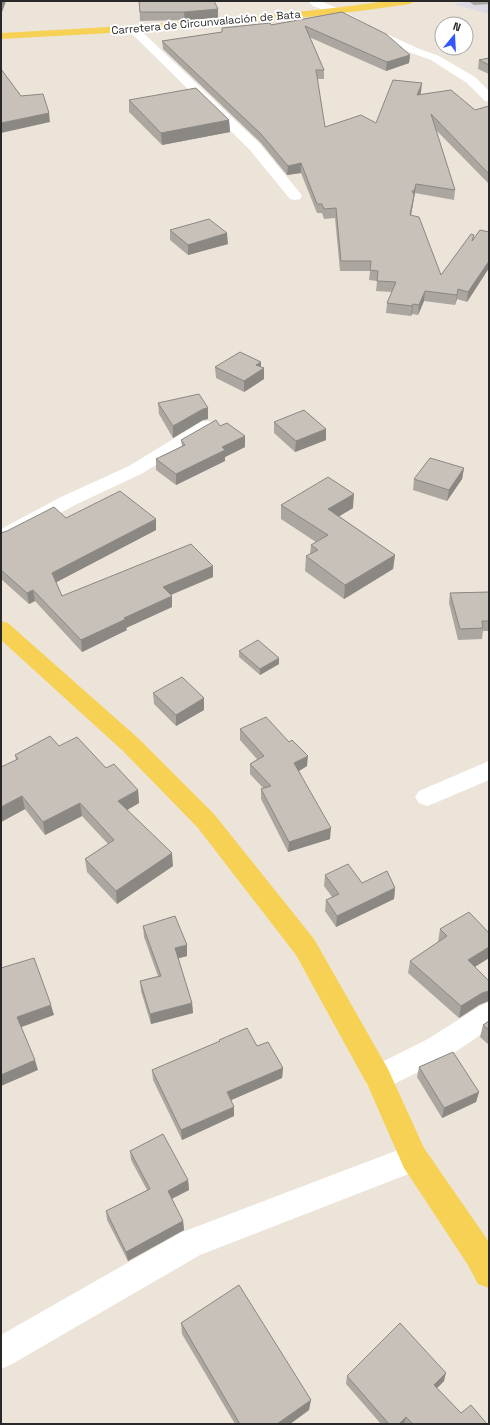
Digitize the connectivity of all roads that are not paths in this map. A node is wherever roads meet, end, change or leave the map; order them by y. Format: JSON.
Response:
{"nodes":[{"id":1,"x":313,"y":1,"type":"edge"},
{"id":2,"x":410,"y":1,"type":"edge"},
{"id":3,"x":336,"y":11,"type":"junction"},
{"id":4,"x":132,"y":28,"type":"junction"},
{"id":5,"x":1,"y":36,"type":"edge"},
{"id":6,"x":489,"y":98,"type":"edge"},
{"id":7,"x":295,"y":196,"type":"dead end"},
{"id":8,"x":210,"y":424,"type":"edge"},
{"id":9,"x":1,"y":537,"type":"edge"},
{"id":10,"x":1,"y":628,"type":"edge"},
{"id":11,"x":489,"y":770,"type":"edge"},
{"id":12,"x":427,"y":797,"type":"dead end"},
{"id":13,"x":489,"y":1014,"type":"edge"},
{"id":14,"x":378,"y":1078,"type":"junction"},
{"id":15,"x":414,"y":1158,"type":"junction"},
{"id":16,"x":489,"y":1273,"type":"edge"},
{"id":17,"x":1,"y":1353,"type":"edge"}],
"edges":[{"from":1,"to":3,"type":"street"},
{"from":2,"to":3,"type":"main road","name":"Carretera de Circunvalación de Bata"},
{"from":3,"to":4,"type":"main road","name":"Carretera de Circunvalación de Bata"},
{"from":3,"to":6,"type":"street"},
{"from":4,"to":5,"type":"main road","name":"Carretera de Circunvalación de Bata"},
{"from":4,"to":7,"type":"street"},
{"from":8,"to":9,"type":"street"},
{"from":10,"to":14,"type":"main road"},
{"from":11,"to":12,"type":"street"},
{"from":13,"to":14,"type":"street"},
{"from":14,"to":15,"type":"main road"},
{"from":15,"to":16,"type":"main road"},
{"from":15,"to":17,"type":"street"}]}
